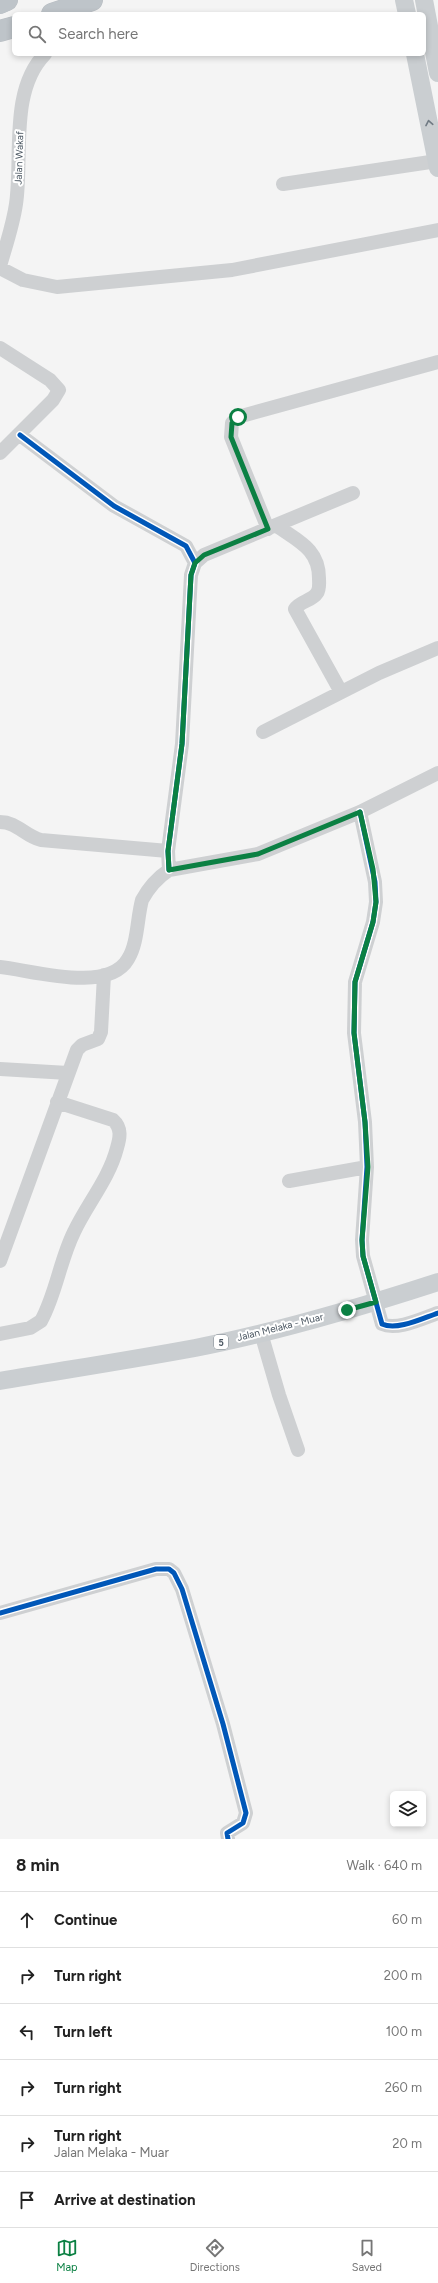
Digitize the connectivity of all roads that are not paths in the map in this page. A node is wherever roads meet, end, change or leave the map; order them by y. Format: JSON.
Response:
{"nodes":[{"id":1,"x":7,"y":0,"type":"edge"},
{"id":2,"x":92,"y":0,"type":"edge"},
{"id":3,"x":404,"y":0,"type":"edge"},
{"id":4,"x":424,"y":0,"type":"edge"},
{"id":5,"x":0,"y":2,"type":"edge"},
{"id":6,"x":62,"y":12,"type":"edge"},
{"id":7,"x":407,"y":12,"type":"edge"},
{"id":8,"x":12,"y":27,"type":"edge"},
{"id":9,"x":0,"y":31,"type":"edge"},
{"id":10,"x":43,"y":56,"type":"edge"},
{"id":11,"x":415,"y":56,"type":"edge"},
{"id":12,"x":438,"y":73,"type":"edge"},
{"id":13,"x":437,"y":165,"type":"edge"},
{"id":14,"x":283,"y":184,"type":"dead end"},
{"id":15,"x":438,"y":230,"type":"edge"},
{"id":16,"x":0,"y":267,"type":"edge"},
{"id":17,"x":0,"y":348,"type":"edge"},
{"id":18,"x":438,"y":362,"type":"edge"},
{"id":19,"x":20,"y":435,"type":"junction"},
{"id":20,"x":0,"y":453,"type":"edge"},
{"id":21,"x":353,"y":493,"type":"dead end"},
{"id":22,"x":273,"y":528,"type":"junction"},
{"id":23,"x":195,"y":563,"type":"junction"},
{"id":24,"x":438,"y":648,"type":"edge"},
{"id":25,"x":341,"y":692,"type":"junction"},
{"id":26,"x":263,"y":732,"type":"dead end"},
{"id":27,"x":438,"y":773,"type":"edge"},
{"id":28,"x":360,"y":812,"type":"junction"},
{"id":29,"x":0,"y":822,"type":"edge"},
{"id":30,"x":168,"y":851,"type":"junction"},
{"id":31,"x":169,"y":870,"type":"junction"},
{"id":32,"x":0,"y":967,"type":"edge"},
{"id":33,"x":104,"y":975,"type":"junction"},
{"id":34,"x":0,"y":1069,"type":"edge"},
{"id":35,"x":68,"y":1073,"type":"junction"},
{"id":36,"x":57,"y":1102,"type":"junction"},
{"id":37,"x":368,"y":1167,"type":"junction"},
{"id":38,"x":289,"y":1181,"type":"dead end"},
{"id":39,"x":0,"y":1261,"type":"edge"},
{"id":40,"x":438,"y":1282,"type":"edge"},
{"id":41,"x":376,"y":1302,"type":"junction"},
{"id":42,"x":438,"y":1313,"type":"edge"},
{"id":43,"x":261,"y":1333,"type":"junction"},
{"id":44,"x":0,"y":1334,"type":"edge"},
{"id":45,"x":0,"y":1381,"type":"edge"},
{"id":46,"x":298,"y":1450,"type":"dead end"},
{"id":47,"x":0,"y":1613,"type":"edge"},
{"id":48,"x":228,"y":1839,"type":"edge"}],
"edges":[{"from":1,"to":5,"type":"highway"},
{"from":2,"to":6,"type":"highway"},
{"from":3,"to":7,"type":"main road"},
{"from":4,"to":12,"type":"main road"},
{"from":8,"to":9,"type":"highway"},
{"from":10,"to":16,"type":"street","name":"Jalan Wakaf"},
{"from":13,"to":11,"type":"main road","one_way":true},
{"from":13,"to":14,"type":"street"},
{"from":15,"to":16,"type":"street"},
{"from":17,"to":19,"type":"street"},
{"from":18,"to":22,"type":"street"},
{"from":19,"to":20,"type":"street"},
{"from":19,"to":23,"type":"street"},
{"from":21,"to":22,"type":"street"},
{"from":22,"to":23,"type":"street"},
{"from":22,"to":25,"type":"street"},
{"from":23,"to":30,"type":"street"},
{"from":24,"to":25,"type":"street"},
{"from":25,"to":26,"type":"street"},
{"from":27,"to":28,"type":"street"},
{"from":28,"to":31,"type":"street"},
{"from":28,"to":37,"type":"street"},
{"from":29,"to":30,"type":"street"},
{"from":30,"to":31,"type":"street"},
{"from":31,"to":33,"type":"street"},
{"from":32,"to":33,"type":"street"},
{"from":33,"to":35,"type":"street"},
{"from":34,"to":35,"type":"street"},
{"from":35,"to":36,"type":"street"},
{"from":36,"to":39,"type":"street"},
{"from":36,"to":44,"type":"street"},
{"from":37,"to":38,"type":"street"},
{"from":37,"to":41,"type":"street"},
{"from":40,"to":41,"type":"main road","name":"Jalan Melaka - Muar","number":"5"},
{"from":41,"to":42,"type":"street"},
{"from":41,"to":43,"type":"main road","name":"Jalan Melaka - Muar","number":"5"},
{"from":43,"to":45,"type":"main road","name":"Jalan Melaka - Muar","number":"5"},
{"from":43,"to":46,"type":"street"},
{"from":47,"to":48,"type":"street"}]}
